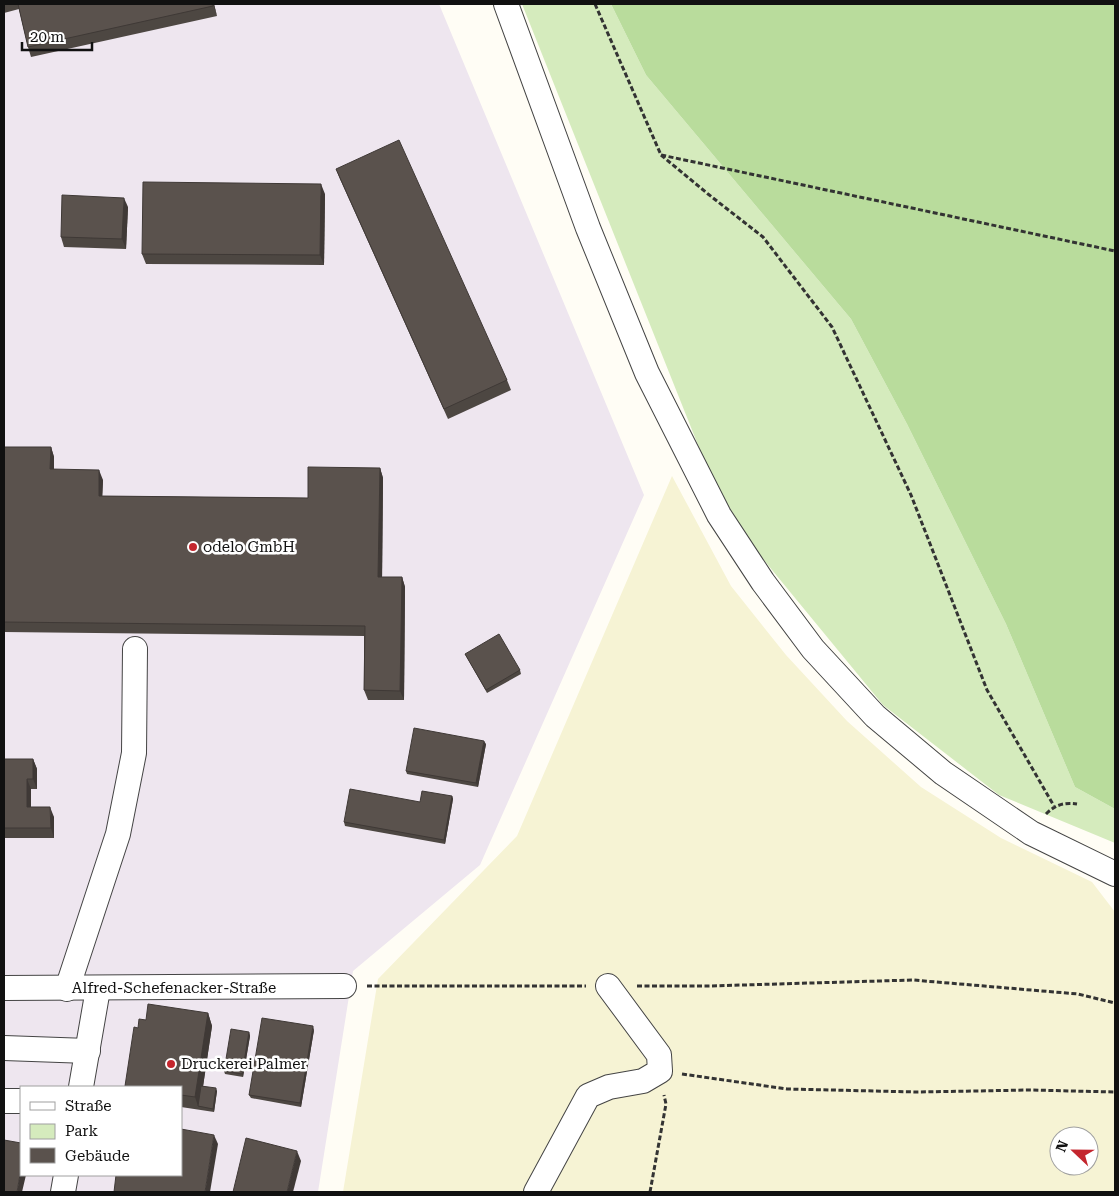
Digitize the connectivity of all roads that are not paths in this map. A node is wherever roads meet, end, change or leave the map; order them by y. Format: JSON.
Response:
{"nodes":[{"id":1,"x":506,"y":4,"type":"edge"},
{"id":2,"x":135,"y":649,"type":"dead end"},
{"id":3,"x":1115,"y":874,"type":"edge"},
{"id":4,"x":344,"y":986,"type":"road end"},
{"id":5,"x":608,"y":986,"type":"road end"},
{"id":6,"x":4,"y":988,"type":"edge"},
{"id":7,"x":67,"y":989,"type":"junction"},
{"id":8,"x":98,"y":989,"type":"junction"},
{"id":9,"x":4,"y":1048,"type":"edge"},
{"id":10,"x":88,"y":1051,"type":"junction"},
{"id":11,"x":81,"y":1086,"type":"edge"},
{"id":12,"x":4,"y":1101,"type":"edge"},
{"id":13,"x":20,"y":1101,"type":"edge"},
{"id":14,"x":66,"y":1176,"type":"edge"},
{"id":15,"x":63,"y":1192,"type":"edge"},
{"id":16,"x":536,"y":1192,"type":"edge"}],
"edges":[{"from":1,"to":3,"type":"street"},
{"from":2,"to":7,"type":"street"},
{"from":4,"to":8,"type":"street","name":"Alfred-Schefenacker-Straße"},
{"from":5,"to":16,"type":"street"},
{"from":6,"to":7,"type":"street","name":"Alfred-Schefenacker-Straße"},
{"from":7,"to":8,"type":"street","name":"Alfred-Schefenacker-Straße"},
{"from":8,"to":10,"type":"street"},
{"from":9,"to":10,"type":"street"},
{"from":10,"to":11,"type":"street"},
{"from":12,"to":13,"type":"street"},
{"from":14,"to":15,"type":"street"}]}
